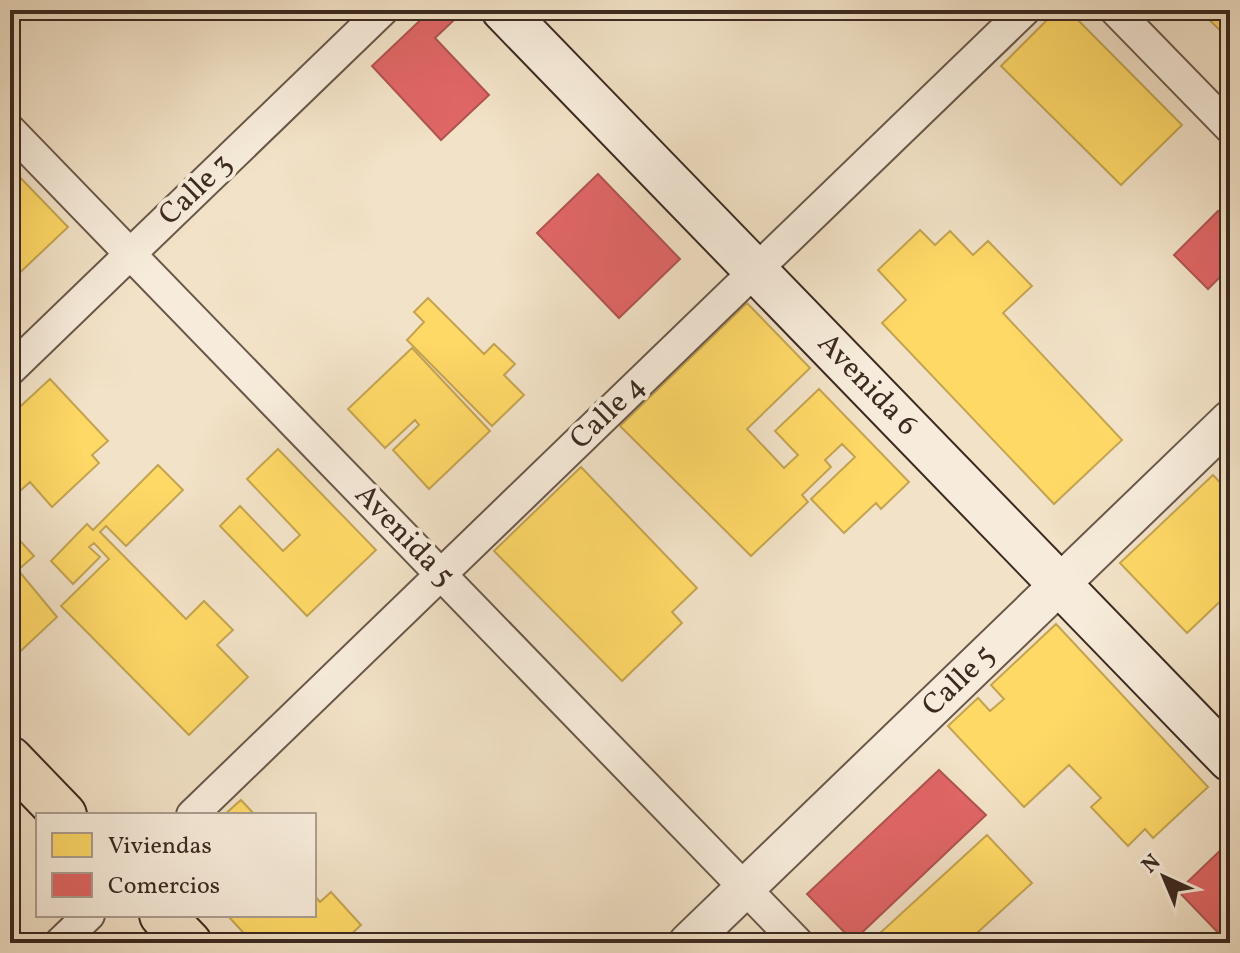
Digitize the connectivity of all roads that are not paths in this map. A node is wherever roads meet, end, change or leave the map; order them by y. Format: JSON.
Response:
{"nodes":[{"id":1,"x":383,"y":10,"type":"edge"},
{"id":2,"x":503,"y":10,"type":"edge"},
{"id":3,"x":1025,"y":10,"type":"edge"},
{"id":4,"x":1115,"y":10,"type":"edge"},
{"id":5,"x":1230,"y":128,"type":"edge"},
{"id":6,"x":10,"y":130,"type":"edge"},
{"id":7,"x":130,"y":254,"type":"junction"},
{"id":8,"x":756,"y":270,"type":"junction"},
{"id":9,"x":10,"y":370,"type":"edge"},
{"id":10,"x":1230,"y":420,"type":"edge"},
{"id":11,"x":441,"y":574,"type":"junction"},
{"id":12,"x":1060,"y":584,"type":"junction"},
{"id":13,"x":10,"y":759,"type":"edge"},
{"id":14,"x":1230,"y":760,"type":"edge"},
{"id":15,"x":62,"y":813,"type":"edge"},
{"id":16,"x":194,"y":813,"type":"edge"},
{"id":17,"x":745,"y":888,"type":"junction"},
{"id":18,"x":87,"y":917,"type":"edge"},
{"id":19,"x":164,"y":917,"type":"edge"},
{"id":20,"x":60,"y":943,"type":"edge"},
{"id":21,"x":189,"y":943,"type":"edge"},
{"id":22,"x":688,"y":943,"type":"edge"},
{"id":23,"x":798,"y":943,"type":"edge"}],
"edges":[{"from":1,"to":7,"type":"street","name":"Calle 3"},
{"from":2,"to":8,"type":"main road","name":"Avenida 6"},
{"from":3,"to":8,"type":"street","name":"Calle 4"},
{"from":4,"to":5,"type":"street"},
{"from":6,"to":7,"type":"street","name":"Avenida 5"},
{"from":7,"to":9,"type":"street","name":"Calle 3"},
{"from":7,"to":11,"type":"street","name":"Avenida 5"},
{"from":8,"to":11,"type":"street","name":"Calle 4"},
{"from":8,"to":12,"type":"main road","name":"Avenida 6"},
{"from":10,"to":12,"type":"street","name":"Calle 5"},
{"from":11,"to":16,"type":"street","name":"Calle 4"},
{"from":11,"to":17,"type":"street","name":"Avenida 5"},
{"from":12,"to":14,"type":"main road","name":"Avenida 6"},
{"from":12,"to":17,"type":"street","name":"Calle 5"},
{"from":13,"to":15,"type":"main road"},
{"from":17,"to":22,"type":"street","name":"Calle 5"},
{"from":17,"to":23,"type":"street","name":"Avenida 5"},
{"from":18,"to":20,"type":"street"},
{"from":19,"to":21,"type":"main road"}]}
